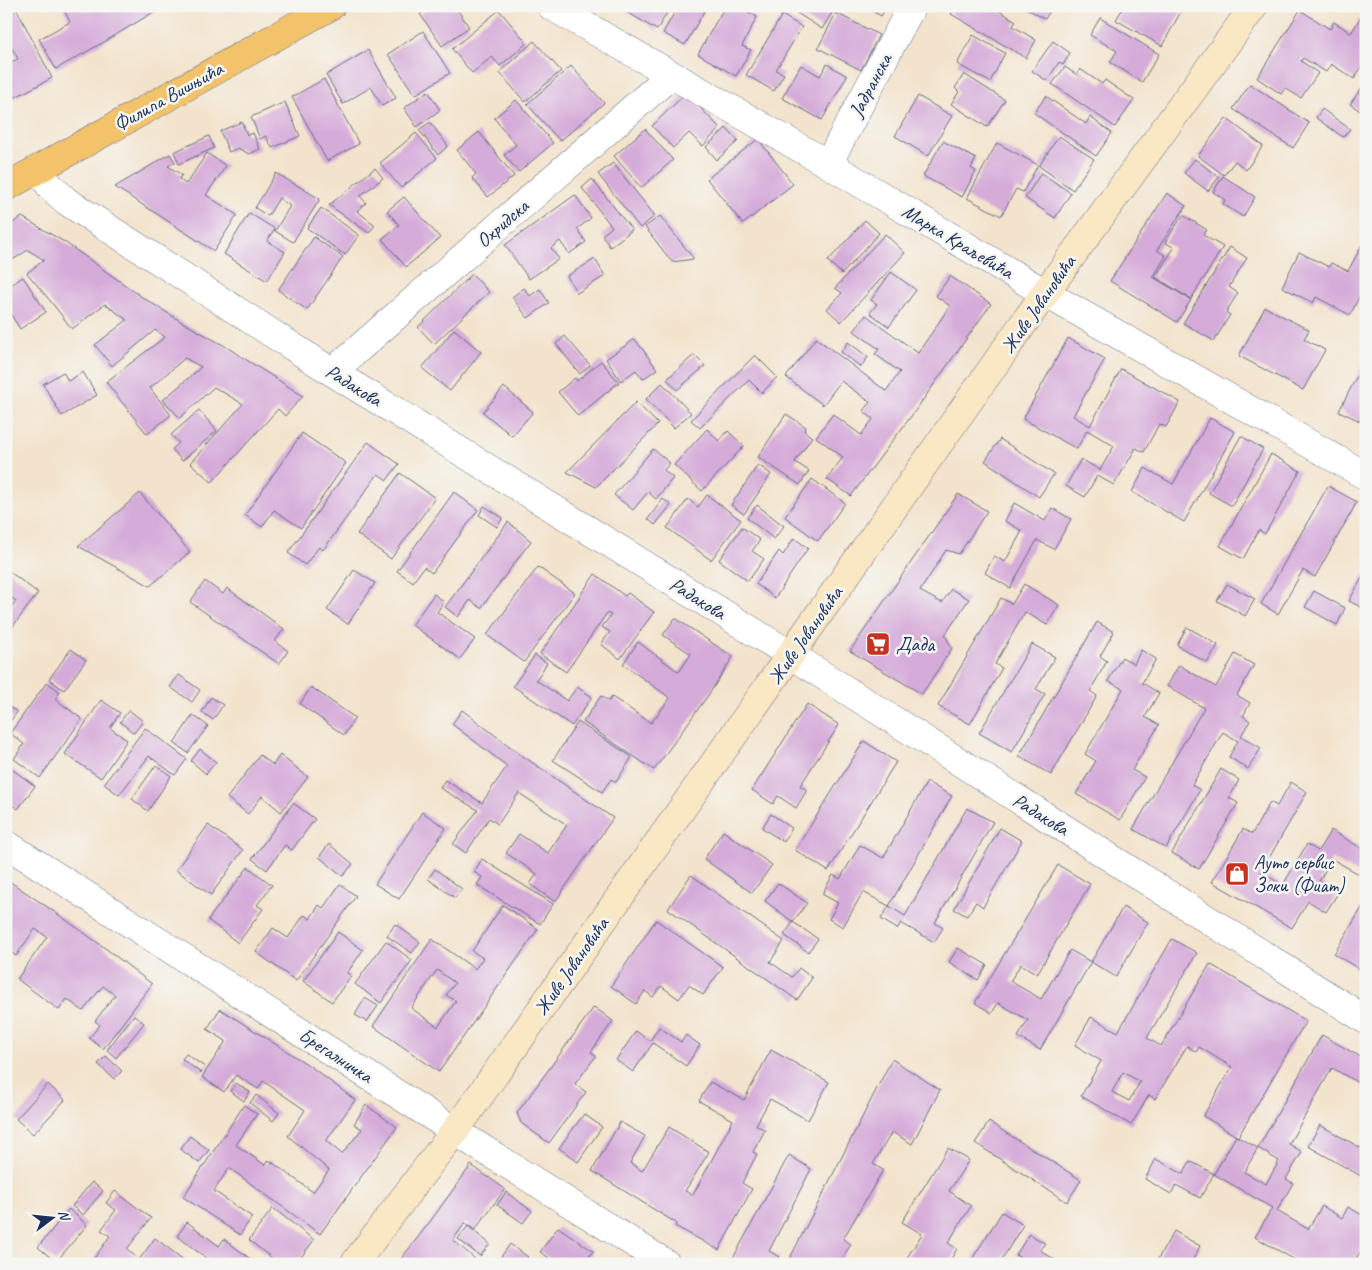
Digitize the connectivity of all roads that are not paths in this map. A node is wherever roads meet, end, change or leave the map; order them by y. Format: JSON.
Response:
{"nodes":[{"id":1,"x":331,"y":6,"type":"edge"},
{"id":2,"x":550,"y":6,"type":"edge"},
{"id":3,"x":912,"y":6,"type":"edge"},
{"id":4,"x":1254,"y":6,"type":"edge"},
{"id":5,"x":671,"y":75,"type":"junction"},
{"id":6,"x":828,"y":164,"type":"junction"},
{"id":7,"x":38,"y":169,"type":"junction"},
{"id":8,"x":6,"y":187,"type":"edge"},
{"id":9,"x":1045,"y":294,"type":"junction"},
{"id":10,"x":332,"y":372,"type":"junction"},
{"id":11,"x":1366,"y":476,"type":"edge"},
{"id":12,"x":791,"y":655,"type":"junction"},
{"id":13,"x":6,"y":844,"type":"edge"},
{"id":14,"x":1366,"y":1020,"type":"edge"},
{"id":15,"x":455,"y":1131,"type":"junction"},
{"id":16,"x":354,"y":1264,"type":"edge"},
{"id":17,"x":667,"y":1264,"type":"edge"}],
"edges":[{"from":1,"to":7,"type":"main road","name":"Филипа Вишњића"},
{"from":2,"to":5,"type":"street","name":"Марка Краљевића"},
{"from":3,"to":6,"type":"street","name":"Јадранска"},
{"from":4,"to":9,"type":"street","name":"Живе Јовановића"},
{"from":5,"to":6,"type":"street","name":"Марка Краљевића"},
{"from":5,"to":10,"type":"street","name":"Охридска"},
{"from":6,"to":9,"type":"street","name":"Марка Краљевића"},
{"from":7,"to":8,"type":"main road","name":"Филипа Вишњића"},
{"from":7,"to":10,"type":"street","name":"Радакова"},
{"from":9,"to":11,"type":"street","name":"Марка Краљевића"},
{"from":9,"to":12,"type":"street","name":"Живе Јовановића"},
{"from":10,"to":12,"type":"street","name":"Радакова"},
{"from":12,"to":14,"type":"street","name":"Радакова"},
{"from":12,"to":15,"type":"street","name":"Живе Јовановића"},
{"from":13,"to":15,"type":"street","name":"Брегалничка"},
{"from":15,"to":16,"type":"street","name":"Живе Јовановића"},
{"from":15,"to":17,"type":"street","name":"Брегалничка"}]}
